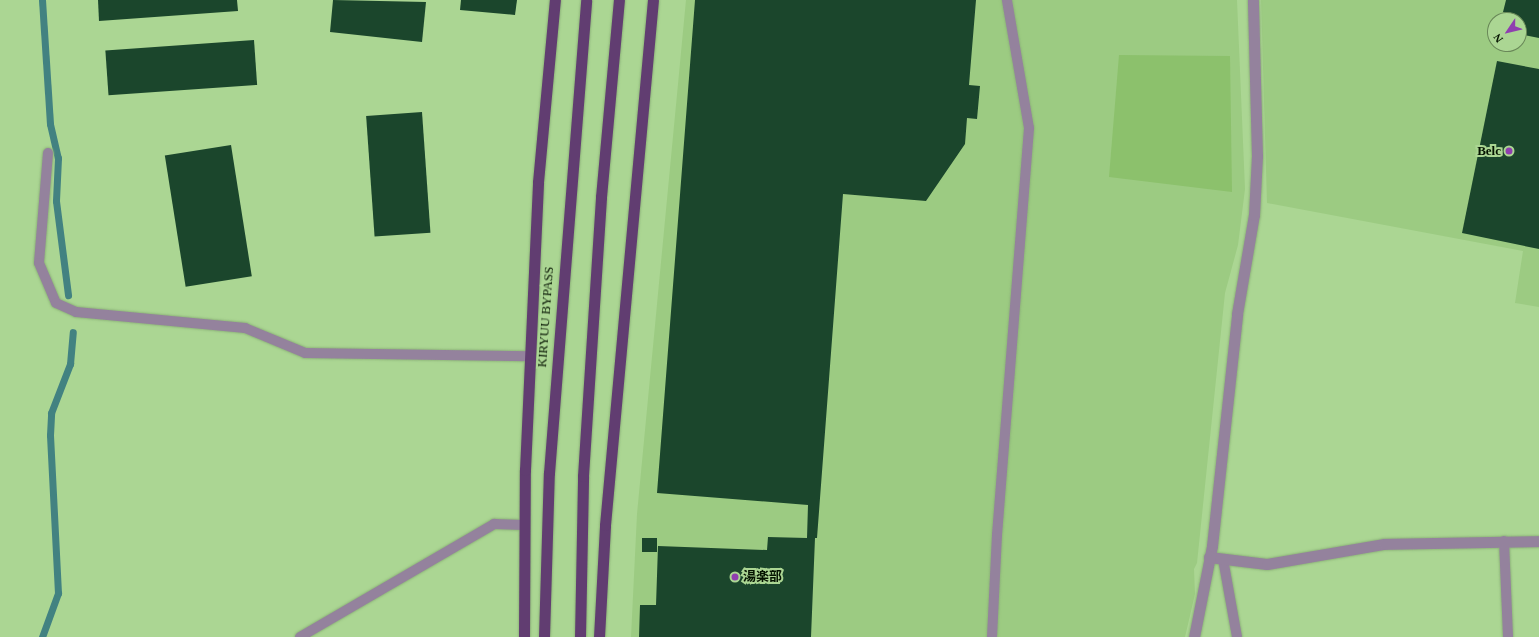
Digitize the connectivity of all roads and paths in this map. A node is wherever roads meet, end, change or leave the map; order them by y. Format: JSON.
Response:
{"nodes":[{"id":1,"x":555,"y":0,"type":"edge"},
{"id":2,"x":586,"y":0,"type":"edge"},
{"id":3,"x":619,"y":0,"type":"edge"},
{"id":4,"x":653,"y":0,"type":"edge"},
{"id":5,"x":1007,"y":0,"type":"edge"},
{"id":6,"x":1253,"y":0,"type":"edge"},
{"id":7,"x":48,"y":153,"type":"dead end"},
{"id":8,"x":530,"y":356,"type":"junction"},
{"id":9,"x":524,"y":525,"type":"junction"},
{"id":10,"x":1504,"y":541,"type":"junction"},
{"id":11,"x":1539,"y":541,"type":"edge"},
{"id":12,"x":1210,"y":557,"type":"junction"},
{"id":13,"x":1223,"y":559,"type":"junction"},
{"id":14,"x":300,"y":637,"type":"edge"},
{"id":15,"x":524,"y":637,"type":"edge"},
{"id":16,"x":544,"y":637,"type":"edge"},
{"id":17,"x":580,"y":637,"type":"edge"},
{"id":18,"x":599,"y":637,"type":"edge"},
{"id":19,"x":992,"y":637,"type":"edge"},
{"id":20,"x":1194,"y":637,"type":"edge"},
{"id":21,"x":1237,"y":637,"type":"edge"},
{"id":22,"x":1508,"y":637,"type":"edge"}],
"edges":[{"from":1,"to":8,"type":"highway"},
{"from":2,"to":16,"type":"highway","name":"KIRYUU BYPASS"},
{"from":3,"to":17,"type":"highway"},
{"from":4,"to":18,"type":"highway"},
{"from":5,"to":19,"type":"lane"},
{"from":6,"to":12,"type":"street"},
{"from":7,"to":8,"type":"lane"},
{"from":8,"to":9,"type":"highway"},
{"from":9,"to":14,"type":"lane"},
{"from":9,"to":15,"type":"highway"},
{"from":10,"to":11,"type":"street"},
{"from":10,"to":13,"type":"street"},
{"from":10,"to":22,"type":"lane"},
{"from":12,"to":13,"type":"street"},
{"from":12,"to":20,"type":"street"},
{"from":13,"to":21,"type":"lane"}]}
